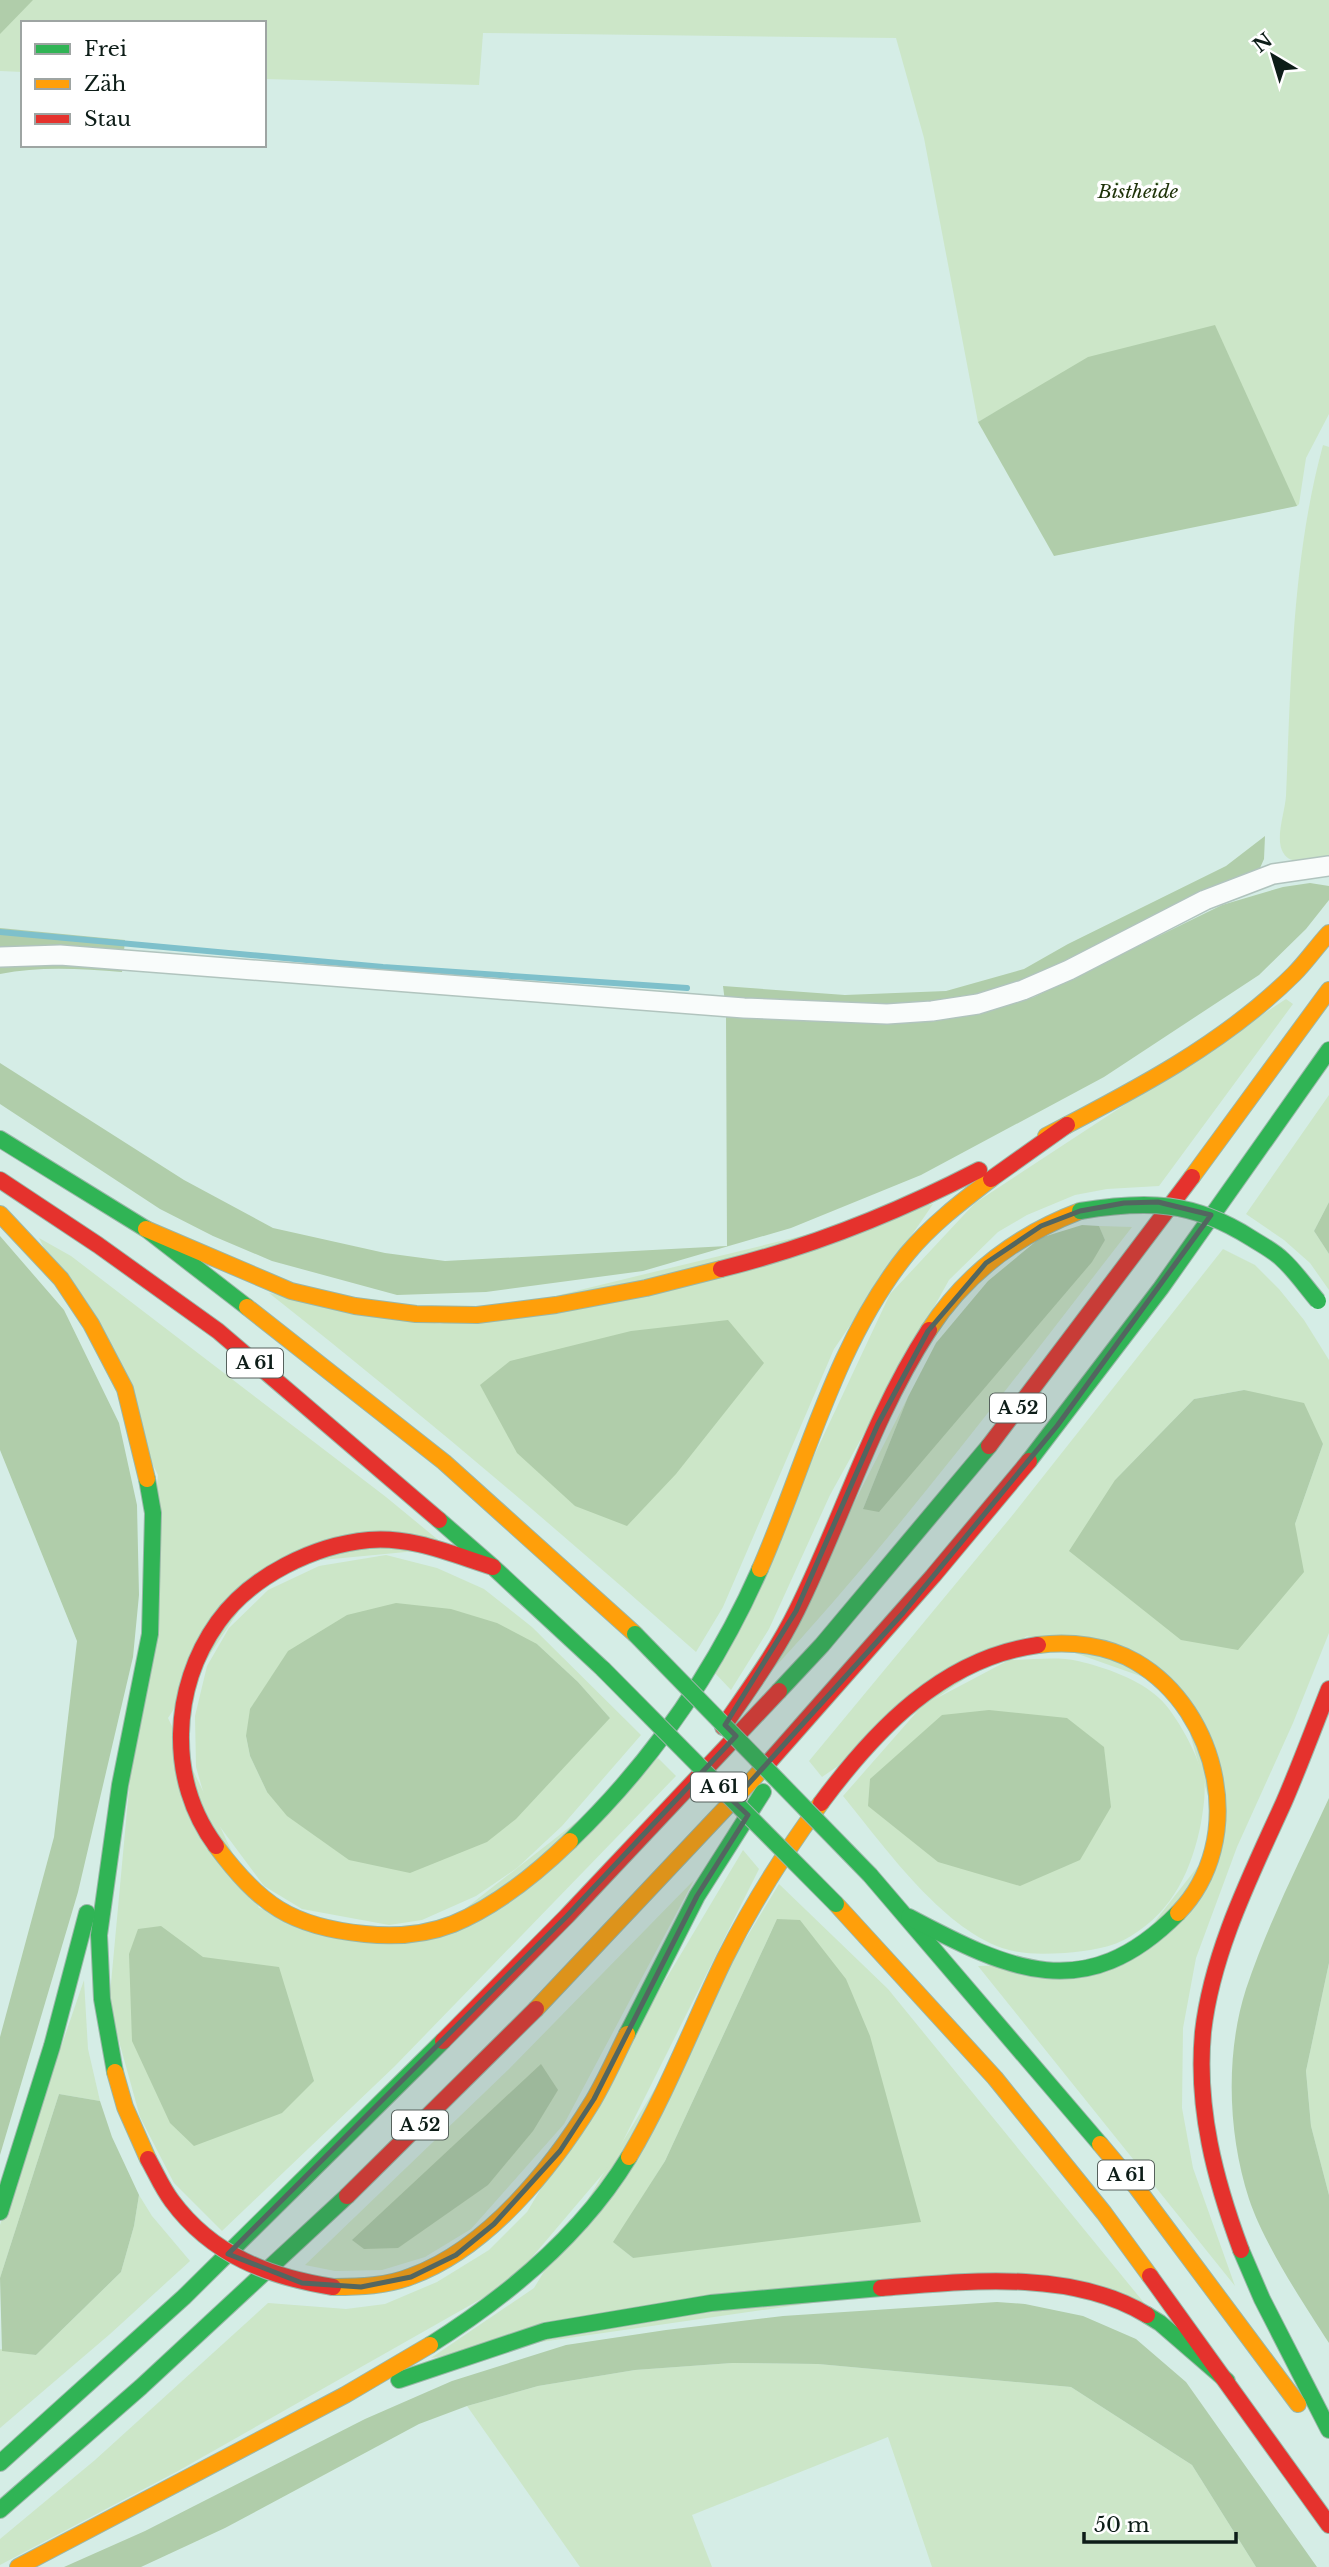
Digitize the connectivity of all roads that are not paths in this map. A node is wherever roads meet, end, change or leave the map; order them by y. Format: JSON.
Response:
{"nodes":[{"id":1,"x":1329,"y":866,"type":"edge"},
{"id":2,"x":1329,"y":933,"type":"edge"},
{"id":3,"x":0,"y":957,"type":"edge"},
{"id":4,"x":1329,"y":990,"type":"edge"},
{"id":5,"x":1329,"y":1049,"type":"edge"},
{"id":6,"x":1066,"y":1125,"type":"junction"},
{"id":7,"x":0,"y":1139,"type":"edge"},
{"id":8,"x":0,"y":1180,"type":"edge"},
{"id":9,"x":0,"y":1214,"type":"edge"},
{"id":10,"x":146,"y":1229,"type":"junction"},
{"id":11,"x":1321,"y":1306,"type":"dead end"},
{"id":12,"x":494,"y":1567,"type":"junction"},
{"id":13,"x":1329,"y":1689,"type":"edge"},
{"id":14,"x":813,"y":1713,"type":"junction"},
{"id":15,"x":120,"y":1785,"type":"junction"},
{"id":16,"x":675,"y":1800,"type":"junction"},
{"id":17,"x":909,"y":1917,"type":"junction"},
{"id":18,"x":0,"y":2212,"type":"edge"},
{"id":19,"x":1227,"y":2381,"type":"junction"},
{"id":20,"x":319,"y":2409,"type":"junction"},
{"id":21,"x":1329,"y":2430,"type":"edge"},
{"id":22,"x":1329,"y":2445,"type":"edge"},
{"id":23,"x":0,"y":2463,"type":"edge"},
{"id":24,"x":0,"y":2510,"type":"edge"},
{"id":25,"x":1329,"y":2525,"type":"edge"},
{"id":26,"x":18,"y":2567,"type":"edge"}],
"edges":[{"from":1,"to":3,"type":"street"},
{"from":2,"to":6,"type":"highway"},
{"from":4,"to":16,"type":"highway","number":"A 52"},
{"from":5,"to":14,"type":"highway","number":"A 52"},
{"from":6,"to":10,"type":"highway"},
{"from":6,"to":12,"type":"highway"},
{"from":7,"to":10,"type":"highway","number":"A 61"},
{"from":8,"to":12,"type":"highway","number":"A 61"},
{"from":9,"to":15,"type":"highway"},
{"from":10,"to":17,"type":"highway","number":"A 61","bridge":true},
{"from":11,"to":16,"type":"highway","bridge":true},
{"from":12,"to":19,"type":"highway","number":"A 61","bridge":true},
{"from":13,"to":21,"type":"highway"},
{"from":14,"to":15,"type":"highway","bridge":true},
{"from":14,"to":24,"type":"highway","number":"A 52"},
{"from":15,"to":18,"type":"highway"},
{"from":16,"to":23,"type":"highway","number":"A 52"},
{"from":17,"to":20,"type":"highway"},
{"from":17,"to":22,"type":"highway","number":"A 61"},
{"from":19,"to":20,"type":"highway"},
{"from":19,"to":25,"type":"highway","number":"A 61"},
{"from":20,"to":26,"type":"highway"}]}
